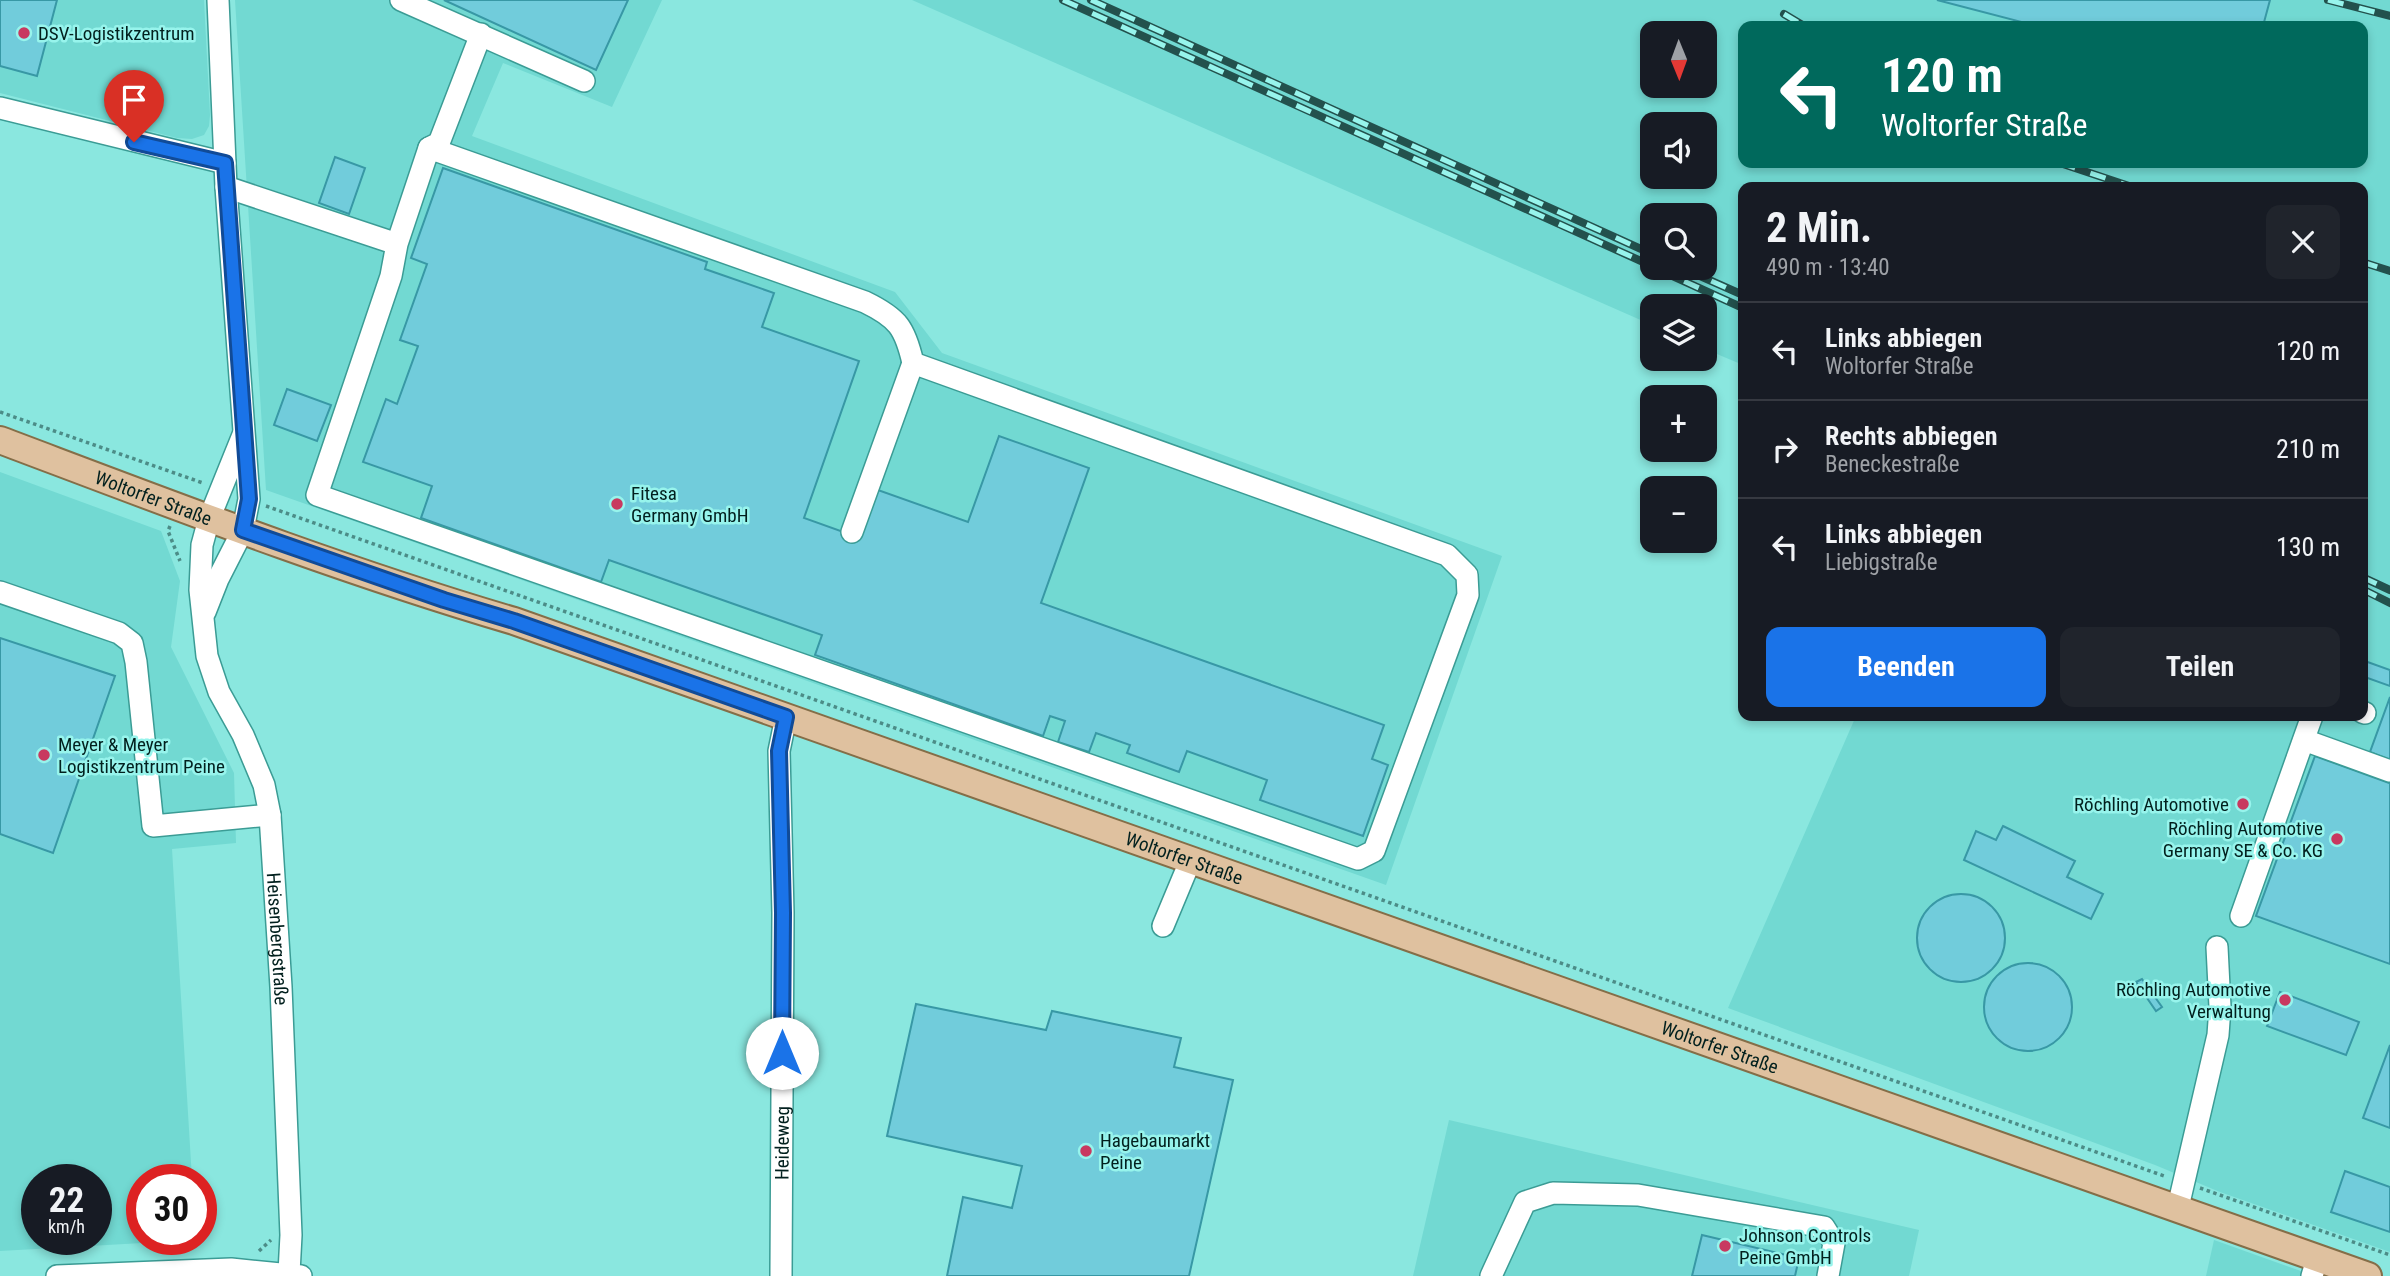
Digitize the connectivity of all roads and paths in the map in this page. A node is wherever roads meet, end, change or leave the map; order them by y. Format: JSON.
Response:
{"nodes":[{"id":1,"x":218,"y":0,"type":"edge"},
{"id":2,"x":401,"y":0,"type":"edge"},
{"id":3,"x":481,"y":33,"type":"junction"},
{"id":4,"x":584,"y":81,"type":"dead end"},
{"id":5,"x":0,"y":108,"type":"edge"},
{"id":6,"x":429,"y":148,"type":"junction"},
{"id":7,"x":225,"y":163,"type":"junction"},
{"id":8,"x":226,"y":187,"type":"junction"},
{"id":9,"x":397,"y":244,"type":"junction"},
{"id":10,"x":913,"y":363,"type":"junction"},
{"id":11,"x":0,"y":412,"type":"edge"},
{"id":12,"x":243,"y":435,"type":"junction"},
{"id":13,"x":0,"y":440,"type":"edge"},
{"id":14,"x":222,"y":490,"type":"junction"},
{"id":15,"x":249,"y":499,"type":"junction"},
{"id":16,"x":176,"y":506,"type":"junction"},
{"id":17,"x":209,"y":519,"type":"junction"},
{"id":18,"x":243,"y":530,"type":"junction"},
{"id":19,"x":852,"y":532,"type":"dead end"},
{"id":20,"x":183,"y":568,"type":"dead end"},
{"id":21,"x":0,"y":592,"type":"edge"},
{"id":22,"x":203,"y":617,"type":"junction"},
{"id":23,"x":786,"y":717,"type":"junction"},
{"id":24,"x":2310,"y":721,"type":"edge"},
{"id":25,"x":2304,"y":740,"type":"junction"},
{"id":26,"x":2390,"y":771,"type":"edge"},
{"id":27,"x":270,"y":815,"type":"junction"},
{"id":28,"x":1191,"y":859,"type":"junction"},
{"id":29,"x":2241,"y":916,"type":"dead end"},
{"id":30,"x":1163,"y":926,"type":"dead end"},
{"id":31,"x":2217,"y":947,"type":"dead end"},
{"id":32,"x":2181,"y":1195,"type":"junction"},
{"id":33,"x":273,"y":1237,"type":"dead end"},
{"id":34,"x":2390,"y":1255,"type":"edge"},
{"id":35,"x":2314,"y":1267,"type":"edge"},
{"id":36,"x":231,"y":1273,"type":"edge"},
{"id":37,"x":295,"y":1275,"type":"edge"},
{"id":38,"x":57,"y":1276,"type":"edge"},
{"id":39,"x":781,"y":1276,"type":"edge"},
{"id":40,"x":1491,"y":1276,"type":"edge"},
{"id":41,"x":1828,"y":1276,"type":"edge"},
{"id":42,"x":2368,"y":1276,"type":"edge"}],
"edges":[{"from":1,"to":7,"type":"street","name":"Heisenbergstraße"},
{"from":2,"to":3,"type":"street"},
{"from":3,"to":4,"type":"street"},
{"from":3,"to":6,"type":"street"},
{"from":5,"to":7,"type":"street"},
{"from":6,"to":9,"type":"street"},
{"from":6,"to":10,"type":"street"},
{"from":7,"to":8,"type":"street","name":"Heisenbergstraße"},
{"from":8,"to":9,"type":"street"},
{"from":8,"to":12,"type":"street","name":"Heisenbergstraße"},
{"from":9,"to":10,"type":"street"},
{"from":10,"to":19,"type":"street"},
{"from":11,"to":14,"type":"path"},
{"from":12,"to":14,"type":"street","name":"Heisenbergstraße"},
{"from":12,"to":15,"type":"street","name":"Heisenbergstraße"},
{"from":13,"to":16,"type":"main road","name":"Woltorfer Straße"},
{"from":14,"to":17,"type":"street","name":"Heisenbergstraße"},
{"from":15,"to":18,"type":"street","name":"Heisenbergstraße"},
{"from":15,"to":32,"type":"path"},
{"from":16,"to":17,"type":"main road","name":"Woltorfer Straße"},
{"from":16,"to":20,"type":"path"},
{"from":17,"to":18,"type":"main road","name":"Woltorfer Straße"},
{"from":17,"to":22,"type":"street","name":"Heisenbergstraße"},
{"from":18,"to":22,"type":"street","name":"Heisenbergstraße"},
{"from":18,"to":23,"type":"main road","name":"Woltorfer Straße"},
{"from":21,"to":27,"type":"street"},
{"from":22,"to":27,"type":"street","name":"Heisenbergstraße"},
{"from":23,"to":28,"type":"main road","name":"Woltorfer Straße"},
{"from":23,"to":39,"type":"street","name":"Heideweg"},
{"from":24,"to":25,"type":"street"},
{"from":25,"to":26,"type":"street"},
{"from":25,"to":29,"type":"street"},
{"from":27,"to":37,"type":"street","name":"Heisenbergstraße"},
{"from":28,"to":30,"type":"street"},
{"from":28,"to":32,"type":"main road","name":"Woltorfer Straße"},
{"from":31,"to":32,"type":"street"},
{"from":32,"to":34,"type":"path"},
{"from":32,"to":35,"type":"main road","name":"Woltorfer Straße"},
{"from":33,"to":36,"type":"path"},
{"from":35,"to":42,"type":"main road","name":"Woltorfer Straße"},
{"from":36,"to":37,"type":"street"},
{"from":36,"to":38,"type":"street"},
{"from":40,"to":41,"type":"street"}]}
